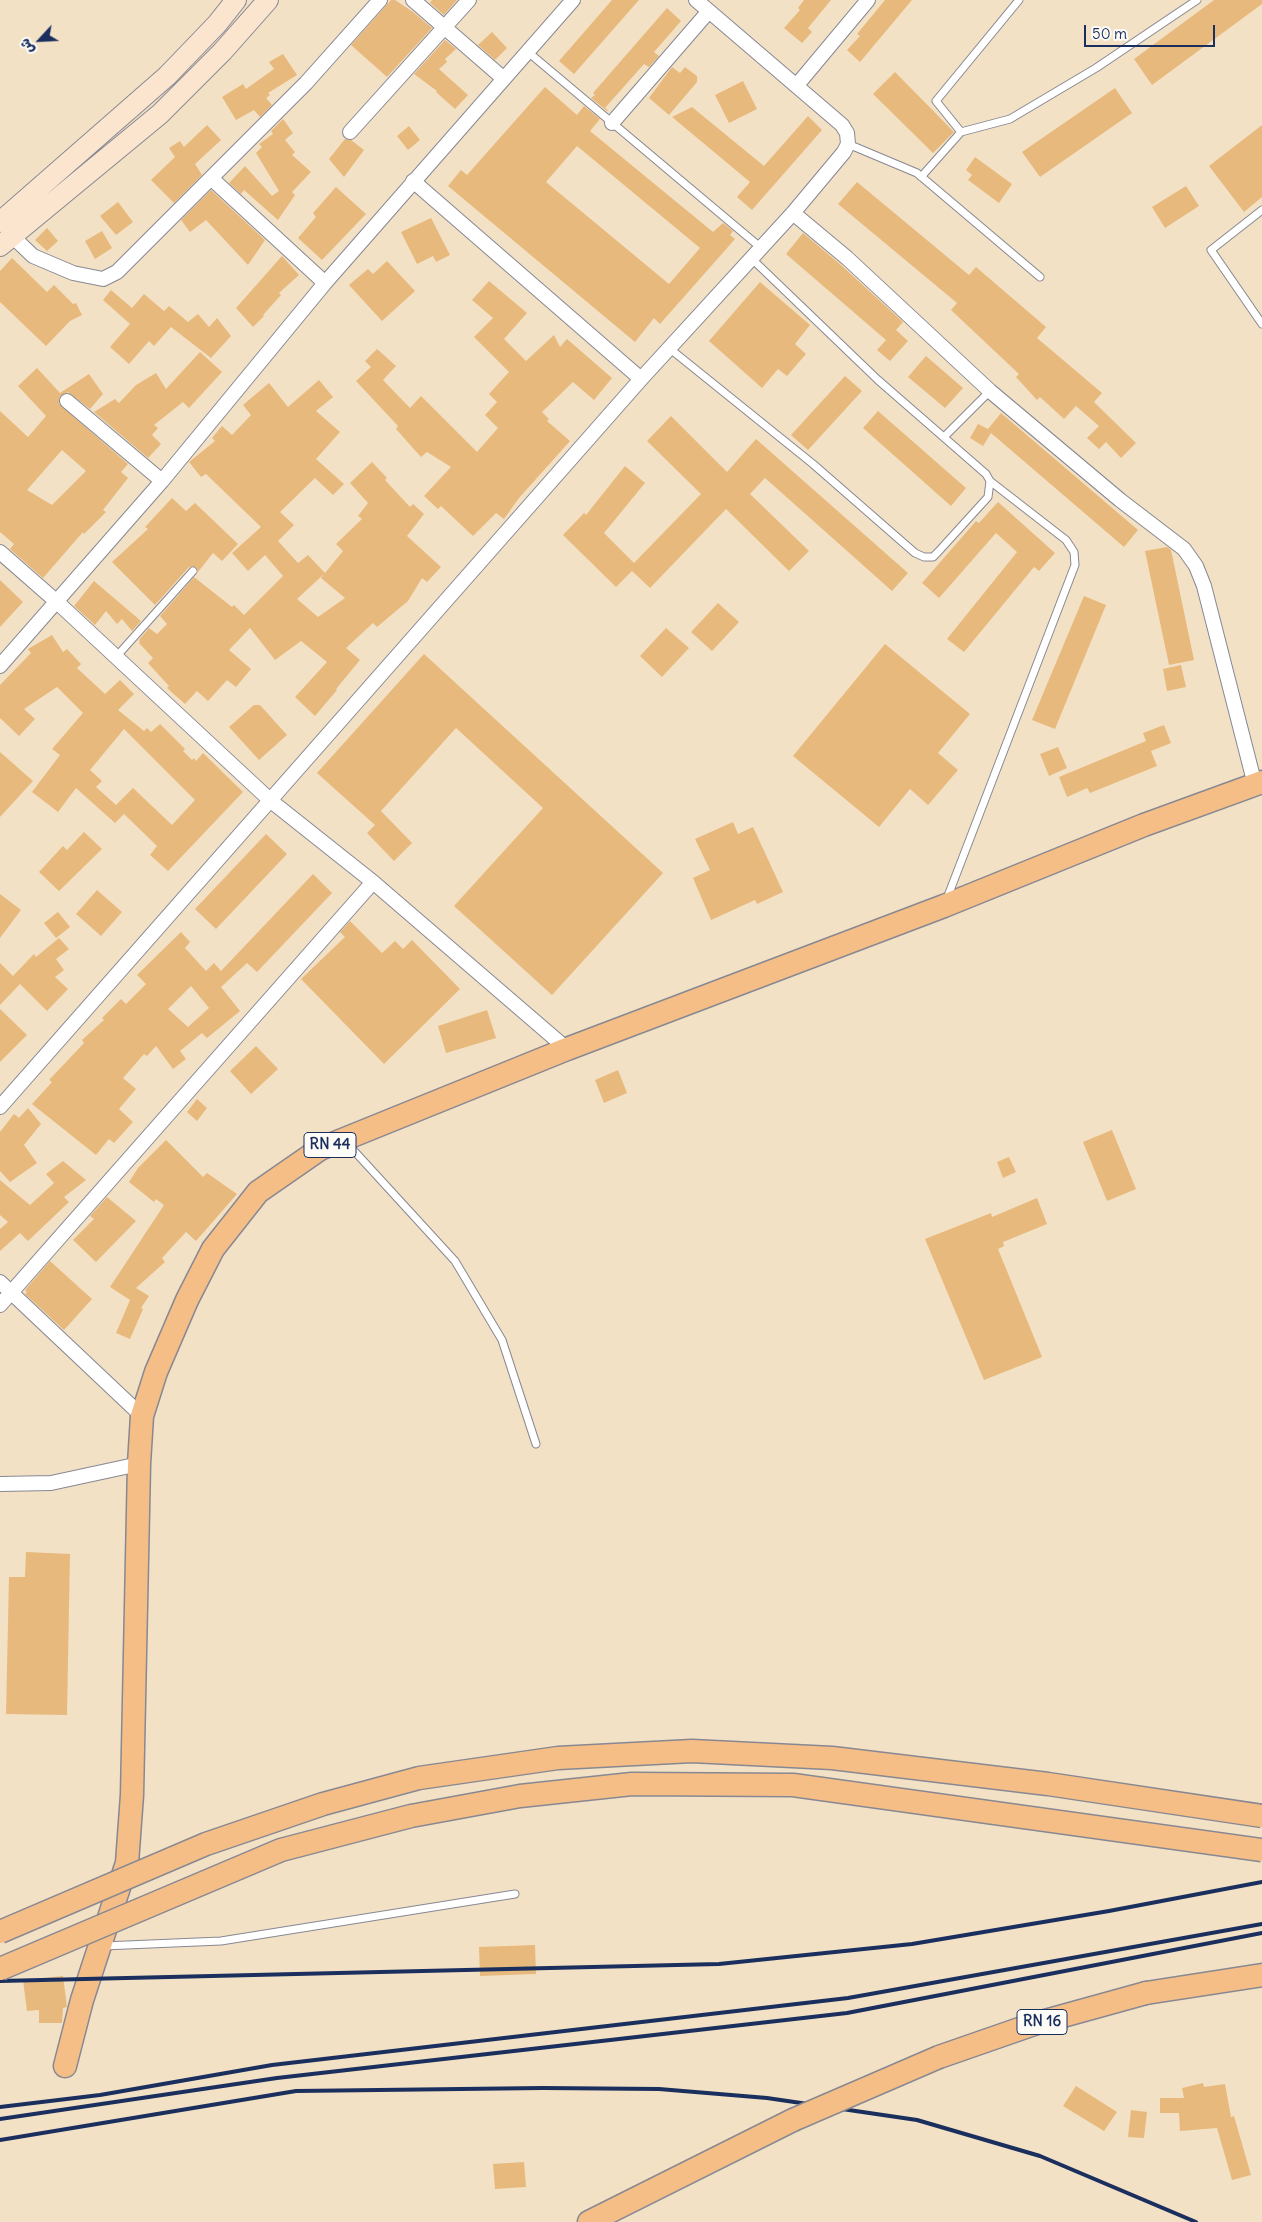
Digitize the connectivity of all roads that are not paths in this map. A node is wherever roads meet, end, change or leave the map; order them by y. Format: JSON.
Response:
{"nodes":[{"id":1,"x":236,"y":0,"type":"edge"},
{"id":2,"x":268,"y":0,"type":"edge"},
{"id":3,"x":380,"y":0,"type":"edge"},
{"id":4,"x":413,"y":0,"type":"edge"},
{"id":5,"x":469,"y":0,"type":"edge"},
{"id":6,"x":573,"y":0,"type":"edge"},
{"id":7,"x":696,"y":0,"type":"edge"},
{"id":8,"x":868,"y":0,"type":"edge"},
{"id":9,"x":1020,"y":0,"type":"edge"},
{"id":10,"x":1197,"y":0,"type":"edge"},
{"id":11,"x":709,"y":11,"type":"junction"},
{"id":12,"x":445,"y":28,"type":"junction"},
{"id":13,"x":528,"y":52,"type":"junction"},
{"id":14,"x":504,"y":79,"type":"junction"},
{"id":15,"x":797,"y":85,"type":"junction"},
{"id":16,"x":612,"y":123,"type":"junction"},
{"id":17,"x":350,"y":132,"type":"dead end"},
{"id":18,"x":961,"y":132,"type":"junction"},
{"id":19,"x":848,"y":144,"type":"junction"},
{"id":20,"x":921,"y":176,"type":"junction"},
{"id":21,"x":211,"y":178,"type":"junction"},
{"id":22,"x":413,"y":182,"type":"junction"},
{"id":23,"x":1262,"y":210,"type":"edge"},
{"id":24,"x":793,"y":213,"type":"junction"},
{"id":25,"x":4,"y":235,"type":"edge"},
{"id":26,"x":756,"y":253,"type":"junction"},
{"id":27,"x":1040,"y":277,"type":"dead end"},
{"id":28,"x":325,"y":283,"type":"junction"},
{"id":29,"x":1262,"y":324,"type":"edge"},
{"id":30,"x":669,"y":348,"type":"junction"},
{"id":31,"x":641,"y":379,"type":"junction"},
{"id":32,"x":990,"y":391,"type":"junction"},
{"id":33,"x":67,"y":401,"type":"dead end"},
{"id":34,"x":944,"y":437,"type":"junction"},
{"id":35,"x":162,"y":481,"type":"junction"},
{"id":36,"x":990,"y":481,"type":"junction"},
{"id":37,"x":0,"y":552,"type":"edge"},
{"id":38,"x":194,"y":571,"type":"dead end"},
{"id":39,"x":57,"y":602,"type":"junction"},
{"id":40,"x":116,"y":657,"type":"junction"},
{"id":41,"x":0,"y":666,"type":"edge"},
{"id":42,"x":1258,"y":783,"type":"edge"},
{"id":43,"x":271,"y":801,"type":"junction"},
{"id":44,"x":372,"y":882,"type":"junction"},
{"id":45,"x":944,"y":906,"type":"junction"},
{"id":46,"x":567,"y":1048,"type":"junction"},
{"id":47,"x":0,"y":1107,"type":"edge"},
{"id":48,"x":344,"y":1140,"type":"junction"},
{"id":49,"x":0,"y":1282,"type":"edge"},
{"id":50,"x":12,"y":1292,"type":"junction"},
{"id":51,"x":0,"y":1305,"type":"edge"},
{"id":52,"x":142,"y":1416,"type":"junction"},
{"id":53,"x":536,"y":1444,"type":"dead end"},
{"id":54,"x":139,"y":1464,"type":"junction"},
{"id":55,"x":0,"y":1484,"type":"edge"},
{"id":56,"x":1262,"y":1816,"type":"edge"},
{"id":57,"x":1262,"y":1850,"type":"edge"},
{"id":58,"x":515,"y":1894,"type":"dead end"},
{"id":59,"x":0,"y":1932,"type":"edge"},
{"id":60,"x":100,"y":1946,"type":"junction"},
{"id":61,"x":0,"y":1968,"type":"edge"},
{"id":62,"x":1262,"y":1975,"type":"edge"},
{"id":63,"x":66,"y":2066,"type":"dead end"},
{"id":64,"x":589,"y":2222,"type":"edge"}],
"edges":[{"from":1,"to":25,"type":"main road"},
{"from":2,"to":25,"type":"main road"},
{"from":3,"to":21,"type":"street"},
{"from":4,"to":12,"type":"street"},
{"from":5,"to":12,"type":"street"},
{"from":6,"to":13,"type":"street"},
{"from":7,"to":11,"type":"street"},
{"from":8,"to":15,"type":"street"},
{"from":9,"to":18,"type":"lane"},
{"from":10,"to":18,"type":"lane"},
{"from":11,"to":15,"type":"street"},
{"from":11,"to":16,"type":"street"},
{"from":12,"to":14,"type":"street"},
{"from":12,"to":17,"type":"street"},
{"from":13,"to":14,"type":"street"},
{"from":13,"to":16,"type":"lane"},
{"from":14,"to":22,"type":"street"},
{"from":15,"to":19,"type":"street"},
{"from":16,"to":26,"type":"lane"},
{"from":18,"to":20,"type":"lane"},
{"from":19,"to":20,"type":"lane"},
{"from":19,"to":24,"type":"street"},
{"from":20,"to":27,"type":"lane"},
{"from":21,"to":25,"type":"street"},
{"from":21,"to":28,"type":"street"},
{"from":22,"to":28,"type":"street"},
{"from":22,"to":31,"type":"street"},
{"from":23,"to":29,"type":"lane"},
{"from":24,"to":26,"type":"street"},
{"from":24,"to":32,"type":"street"},
{"from":26,"to":30,"type":"street"},
{"from":26,"to":34,"type":"lane"},
{"from":28,"to":35,"type":"street"},
{"from":30,"to":31,"type":"street"},
{"from":30,"to":36,"type":"lane"},
{"from":31,"to":43,"type":"street"},
{"from":32,"to":34,"type":"lane"},
{"from":32,"to":42,"type":"street"},
{"from":33,"to":35,"type":"street"},
{"from":34,"to":36,"type":"lane"},
{"from":35,"to":39,"type":"street"},
{"from":36,"to":45,"type":"lane"},
{"from":37,"to":39,"type":"street"},
{"from":38,"to":40,"type":"lane"},
{"from":39,"to":40,"type":"street"},
{"from":39,"to":41,"type":"street"},
{"from":40,"to":43,"type":"street"},
{"from":42,"to":45,"type":"main road","number":"RN 44"},
{"from":43,"to":44,"type":"street"},
{"from":43,"to":47,"type":"street"},
{"from":44,"to":46,"type":"street"},
{"from":44,"to":50,"type":"street"},
{"from":45,"to":46,"type":"main road","number":"RN 44"},
{"from":46,"to":48,"type":"main road","number":"RN 44"},
{"from":48,"to":52,"type":"main road","number":"RN 44"},
{"from":48,"to":53,"type":"lane"},
{"from":49,"to":50,"type":"street"},
{"from":50,"to":51,"type":"street"},
{"from":50,"to":52,"type":"street"},
{"from":52,"to":54,"type":"main road","number":"RN 44"},
{"from":54,"to":55,"type":"street"},
{"from":54,"to":60,"type":"main road","number":"RN 44"},
{"from":56,"to":59,"type":"main road","bridge":true},
{"from":57,"to":61,"type":"main road","bridge":true},
{"from":58,"to":60,"type":"lane"},
{"from":60,"to":63,"type":"main road","number":"RN 44"},
{"from":62,"to":64,"type":"main road","number":"RN 16","bridge":true}]}
